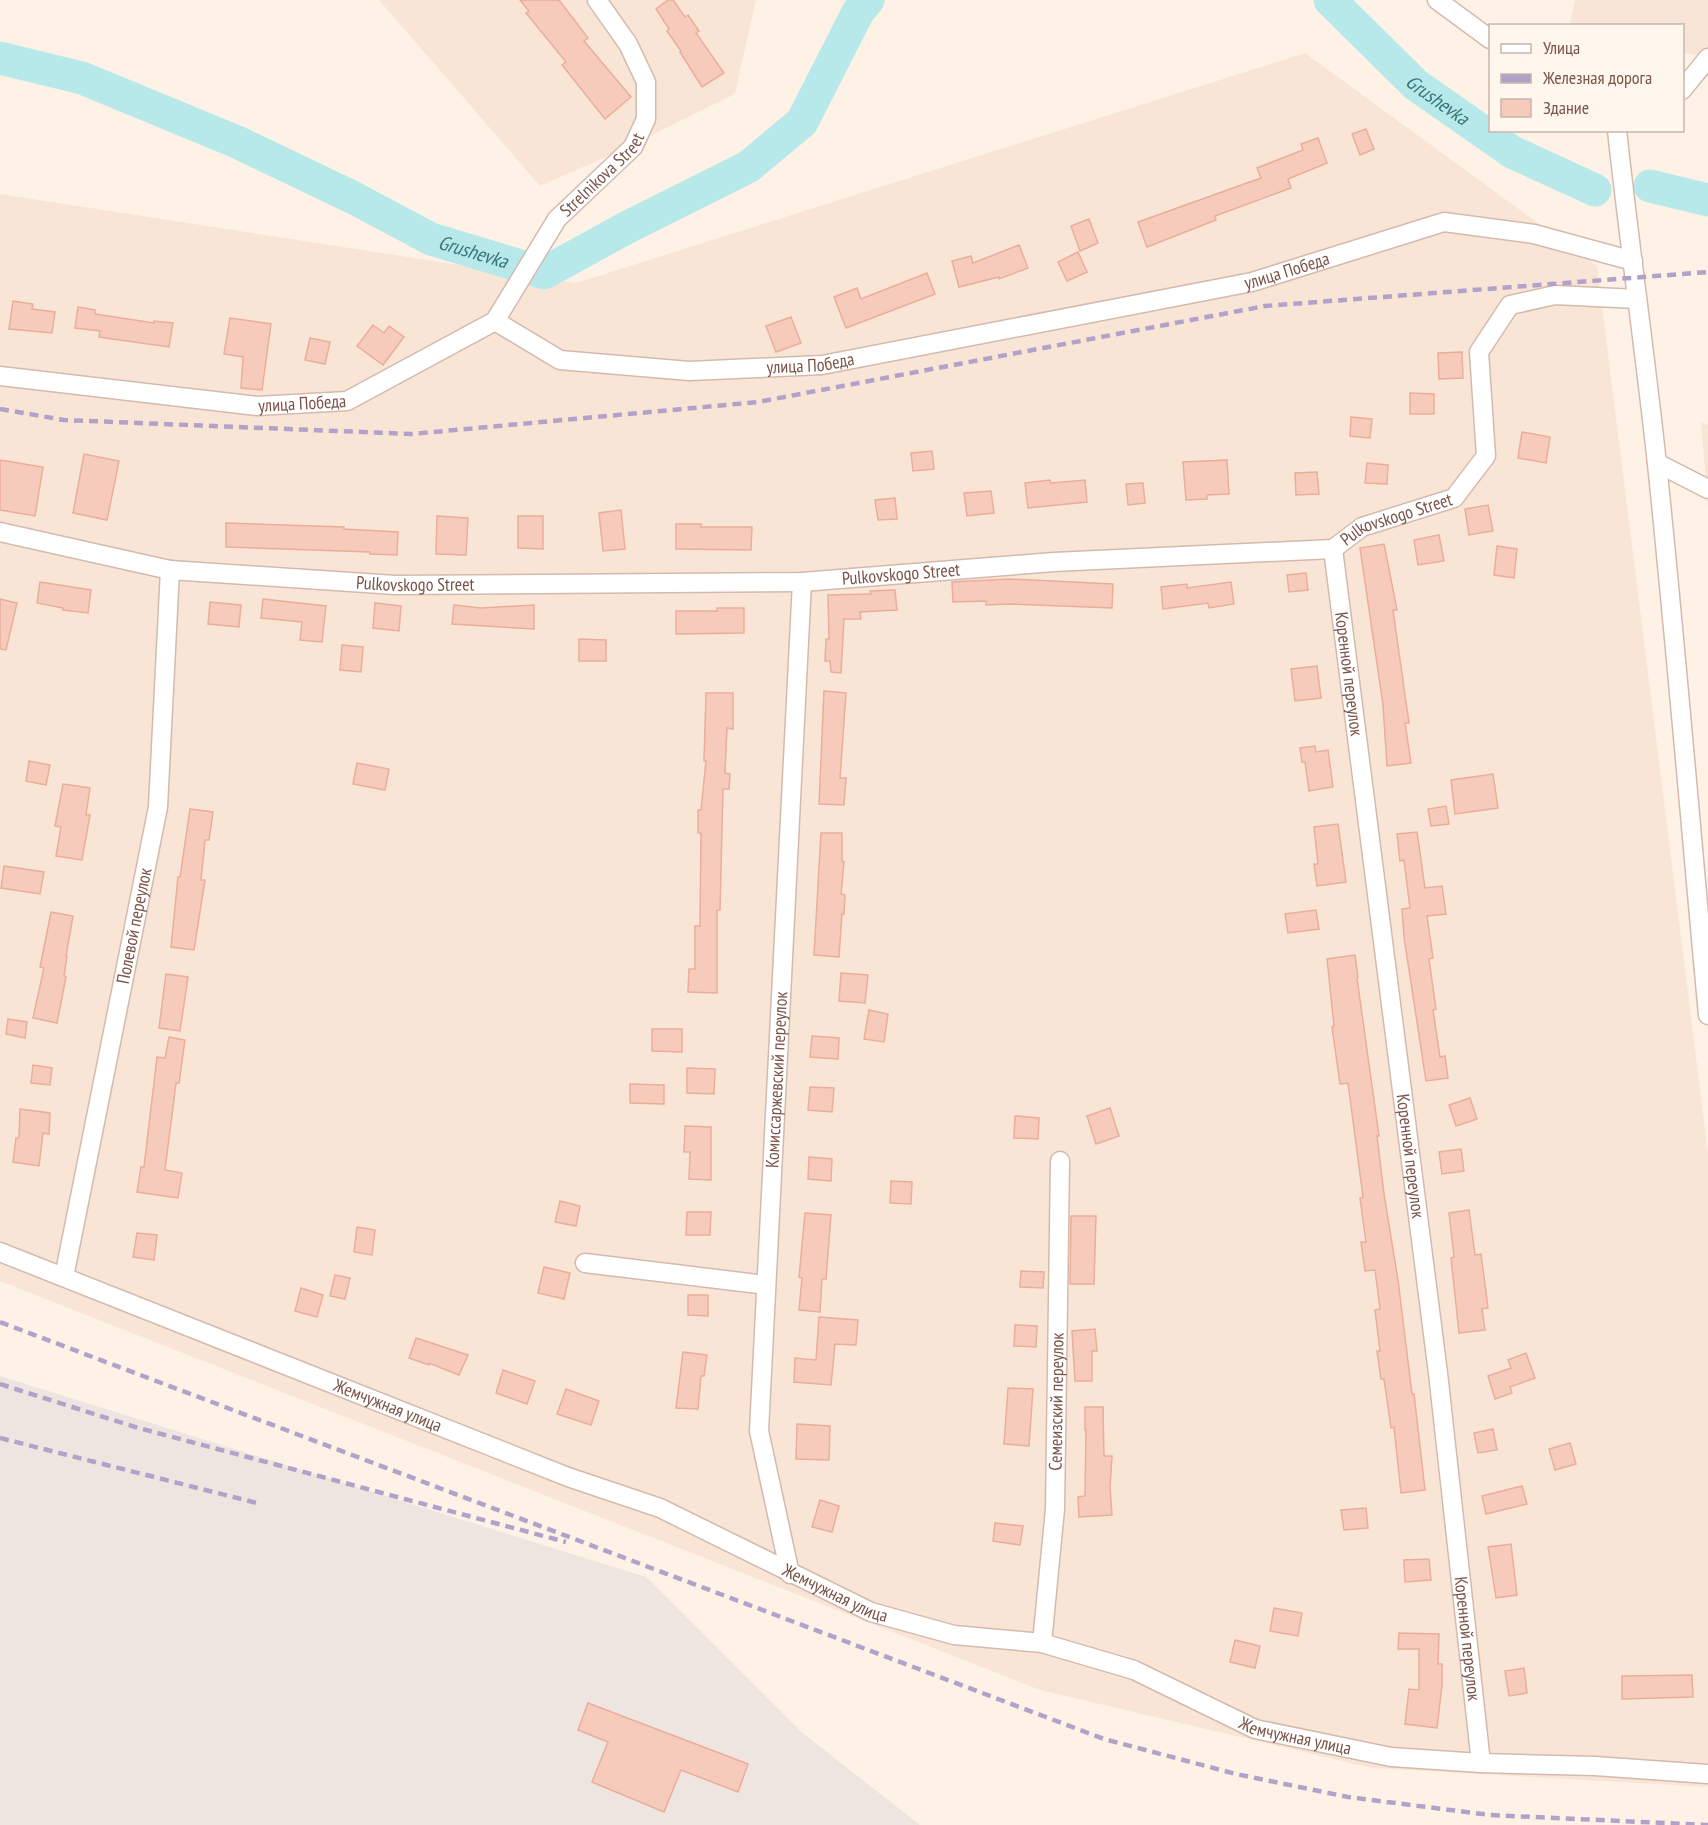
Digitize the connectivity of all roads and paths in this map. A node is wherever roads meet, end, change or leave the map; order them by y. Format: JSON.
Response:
{"nodes":[{"id":1,"x":597,"y":0,"type":"edge"},
{"id":2,"x":1437,"y":0,"type":"edge"},
{"id":3,"x":1489,"y":38,"type":"edge"},
{"id":4,"x":1708,"y":58,"type":"edge"},
{"id":5,"x":1684,"y":89,"type":"edge"},
{"id":6,"x":1617,"y":132,"type":"edge"},
{"id":7,"x":1634,"y":261,"type":"junction"},
{"id":8,"x":1637,"y":298,"type":"junction"},
{"id":9,"x":495,"y":321,"type":"junction"},
{"id":10,"x":0,"y":376,"type":"edge"},
{"id":11,"x":1657,"y":464,"type":"junction"},
{"id":12,"x":1708,"y":489,"type":"edge"},
{"id":13,"x":0,"y":532,"type":"edge"},
{"id":14,"x":1333,"y":549,"type":"junction"},
{"id":15,"x":170,"y":570,"type":"junction"},
{"id":16,"x":802,"y":582,"type":"junction"},
{"id":17,"x":1708,"y":1015,"type":"edge"},
{"id":18,"x":1060,"y":1161,"type":"dead end"},
{"id":19,"x":0,"y":1252,"type":"edge"},
{"id":20,"x":585,"y":1263,"type":"dead end"},
{"id":21,"x":64,"y":1276,"type":"junction"},
{"id":22,"x":766,"y":1285,"type":"junction"},
{"id":23,"x":790,"y":1574,"type":"junction"},
{"id":24,"x":1042,"y":1643,"type":"junction"},
{"id":25,"x":1481,"y":1763,"type":"junction"},
{"id":26,"x":1708,"y":1774,"type":"edge"}],
"edges":[{"from":1,"to":9,"type":"street","name":"Strelnikova Street"},
{"from":2,"to":3,"type":"street"},
{"from":4,"to":5,"type":"street"},
{"from":6,"to":7,"type":"street"},
{"from":7,"to":8,"type":"street"},
{"from":7,"to":9,"type":"street","name":"улица Победа"},
{"from":8,"to":11,"type":"street"},
{"from":8,"to":14,"type":"street","name":"Pulkovskogo Street"},
{"from":9,"to":10,"type":"street","name":"улица Победа"},
{"from":11,"to":12,"type":"street"},
{"from":11,"to":17,"type":"street"},
{"from":13,"to":15,"type":"street","name":"Pulkovskogo Street"},
{"from":14,"to":16,"type":"street","name":"Pulkovskogo Street"},
{"from":14,"to":25,"type":"street","name":"Коренной переулок"},
{"from":15,"to":16,"type":"street","name":"Pulkovskogo Street"},
{"from":15,"to":21,"type":"street","name":"Полевой переулок"},
{"from":16,"to":22,"type":"street","name":"Комиссаржевский переулок"},
{"from":18,"to":24,"type":"street","name":"Семеизский переулок"},
{"from":19,"to":21,"type":"street","name":"Жемчужная улица"},
{"from":20,"to":22,"type":"street"},
{"from":21,"to":23,"type":"street","name":"Жемчужная улица"},
{"from":22,"to":23,"type":"street","name":"Комиссаржевский переулок"},
{"from":23,"to":24,"type":"street","name":"Жемчужная улица"},
{"from":24,"to":25,"type":"street","name":"Жемчужная улица"},
{"from":25,"to":26,"type":"street","name":"Жемчужная улица"}]}
